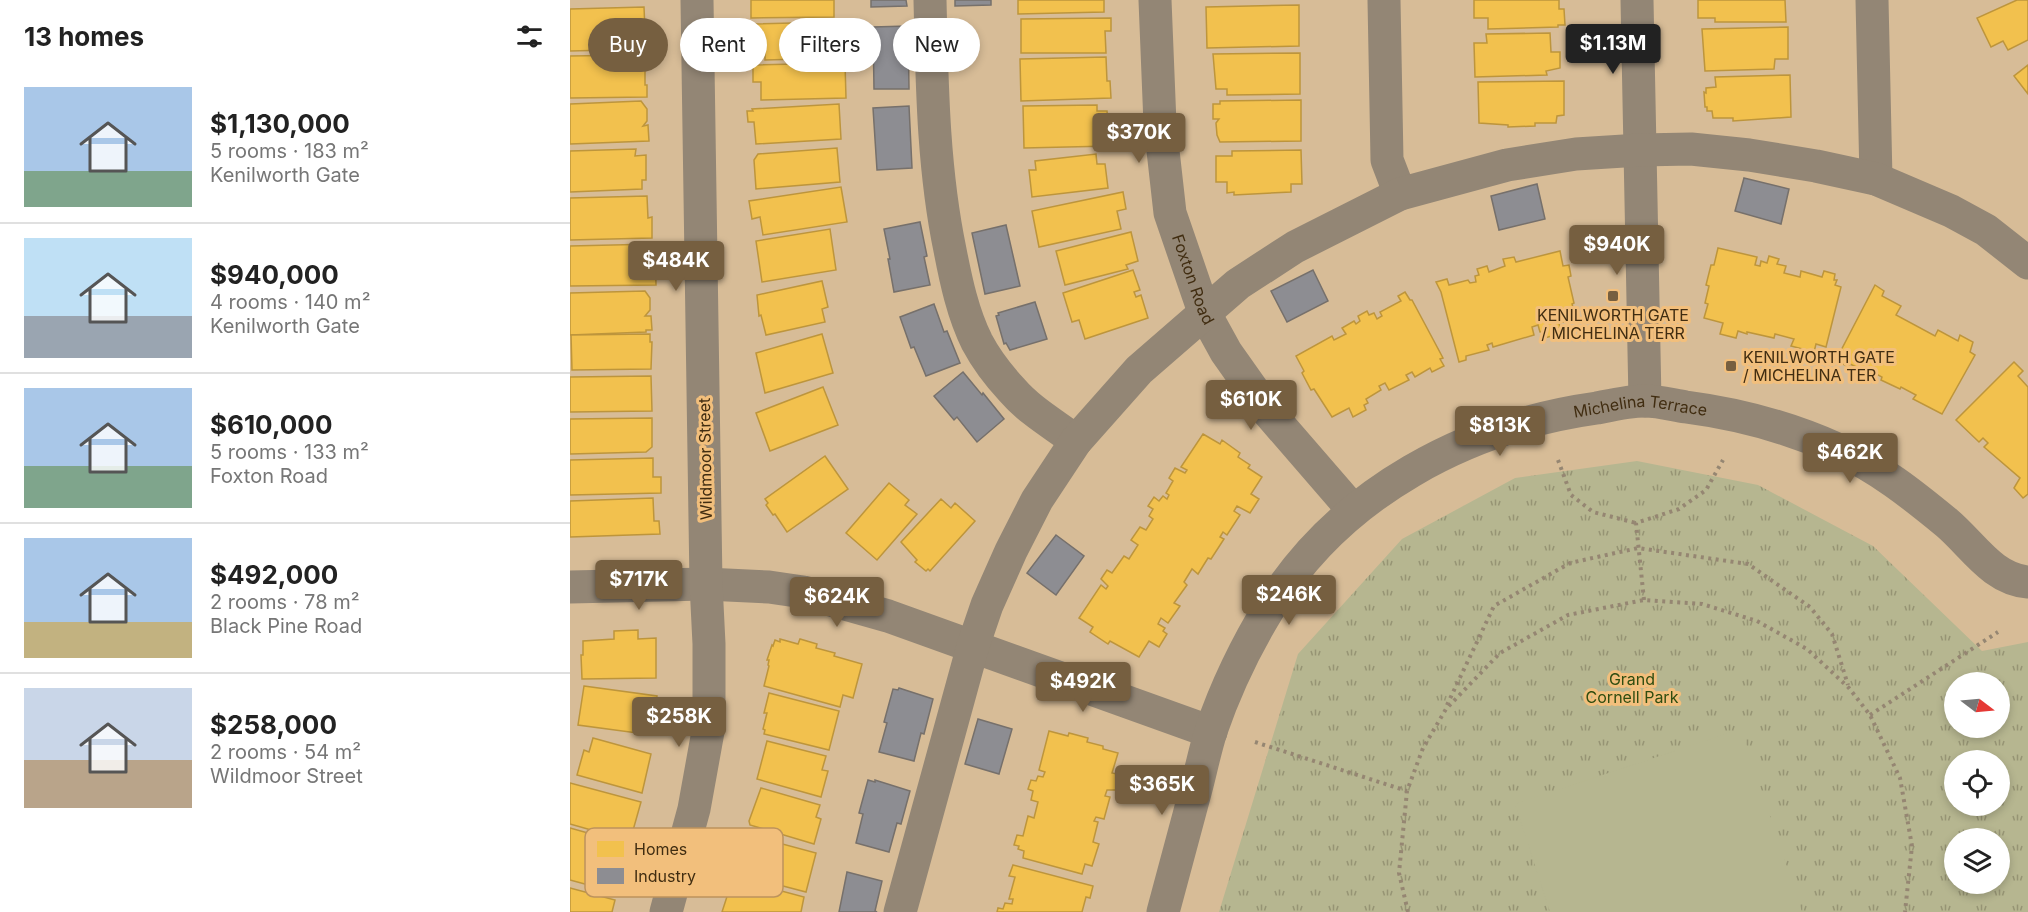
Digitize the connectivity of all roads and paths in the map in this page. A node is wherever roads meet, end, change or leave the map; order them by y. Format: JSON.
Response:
{"nodes":[{"id":1,"x":697,"y":0,"type":"edge"},
{"id":2,"x":930,"y":0,"type":"edge"},
{"id":3,"x":1155,"y":0,"type":"edge"},
{"id":4,"x":1384,"y":0,"type":"edge"},
{"id":5,"x":1637,"y":0,"type":"edge"},
{"id":6,"x":1872,"y":0,"type":"edge"},
{"id":7,"x":1640,"y":150,"type":"junction"},
{"id":8,"x":1876,"y":179,"type":"junction"},
{"id":9,"x":1400,"y":194,"type":"junction"},
{"id":10,"x":2028,"y":263,"type":"edge"},
{"id":11,"x":1204,"y":312,"type":"junction"},
{"id":12,"x":1645,"y":401,"type":"junction"},
{"id":13,"x":1076,"y":441,"type":"junction"},
{"id":14,"x":1558,"y":460,"type":"dead end"},
{"id":15,"x":1723,"y":460,"type":"dead end"},
{"id":16,"x":1353,"y":510,"type":"junction"},
{"id":17,"x":1636,"y":524,"type":"junction"},
{"id":18,"x":1638,"y":548,"type":"junction"},
{"id":19,"x":2028,"y":582,"type":"edge"},
{"id":20,"x":706,"y":584,"type":"junction"},
{"id":21,"x":570,"y":587,"type":"edge"},
{"id":22,"x":1644,"y":600,"type":"junction"},
{"id":23,"x":1998,"y":632,"type":"dead end"},
{"id":24,"x":973,"y":646,"type":"junction"},
{"id":25,"x":1849,"y":688,"type":"junction"},
{"id":26,"x":1446,"y":709,"type":"junction"},
{"id":27,"x":1870,"y":716,"type":"junction"},
{"id":28,"x":1210,"y":732,"type":"junction"},
{"id":29,"x":1255,"y":742,"type":"dead end"},
{"id":30,"x":1407,"y":791,"type":"junction"},
{"id":31,"x":689,"y":828,"type":"edge"},
{"id":32,"x":670,"y":897,"type":"edge"},
{"id":33,"x":666,"y":912,"type":"edge"},
{"id":34,"x":900,"y":912,"type":"edge"},
{"id":35,"x":1163,"y":912,"type":"edge"},
{"id":36,"x":1408,"y":912,"type":"edge"},
{"id":37,"x":1905,"y":912,"type":"edge"}],
"edges":[{"from":1,"to":20,"type":"street","name":"Wildmoor Street"},
{"from":2,"to":13,"type":"street"},
{"from":3,"to":11,"type":"street","name":"Foxton Road"},
{"from":4,"to":9,"type":"street"},
{"from":5,"to":7,"type":"street"},
{"from":6,"to":8,"type":"street"},
{"from":7,"to":8,"type":"street"},
{"from":7,"to":9,"type":"street"},
{"from":7,"to":12,"type":"street"},
{"from":8,"to":10,"type":"street"},
{"from":9,"to":11,"type":"street"},
{"from":11,"to":13,"type":"street"},
{"from":11,"to":16,"type":"street","name":"Foxton Road"},
{"from":12,"to":16,"type":"street","name":"Michelina Terrace"},
{"from":12,"to":19,"type":"street","name":"Michelina Terrace"},
{"from":13,"to":24,"type":"street"},
{"from":14,"to":17,"type":"path"},
{"from":15,"to":17,"type":"path"},
{"from":16,"to":28,"type":"street","name":"Michelina Terrace"},
{"from":17,"to":18,"type":"path"},
{"from":18,"to":22,"type":"path"},
{"from":18,"to":25,"type":"path"},
{"from":18,"to":26,"type":"path"},
{"from":20,"to":21,"type":"street"},
{"from":20,"to":24,"type":"street"},
{"from":20,"to":31,"type":"street","name":"Wildmoor Street"},
{"from":22,"to":25,"type":"path"},
{"from":22,"to":26,"type":"path"},
{"from":23,"to":27,"type":"path"},
{"from":24,"to":28,"type":"street"},
{"from":24,"to":34,"type":"street"},
{"from":25,"to":27,"type":"path"},
{"from":26,"to":30,"type":"path"},
{"from":27,"to":37,"type":"path"},
{"from":28,"to":35,"type":"street","name":"Michelina Terrace"},
{"from":29,"to":30,"type":"path"},
{"from":30,"to":36,"type":"path"},
{"from":32,"to":33,"type":"street","name":"Wildmoor Street"}]}
